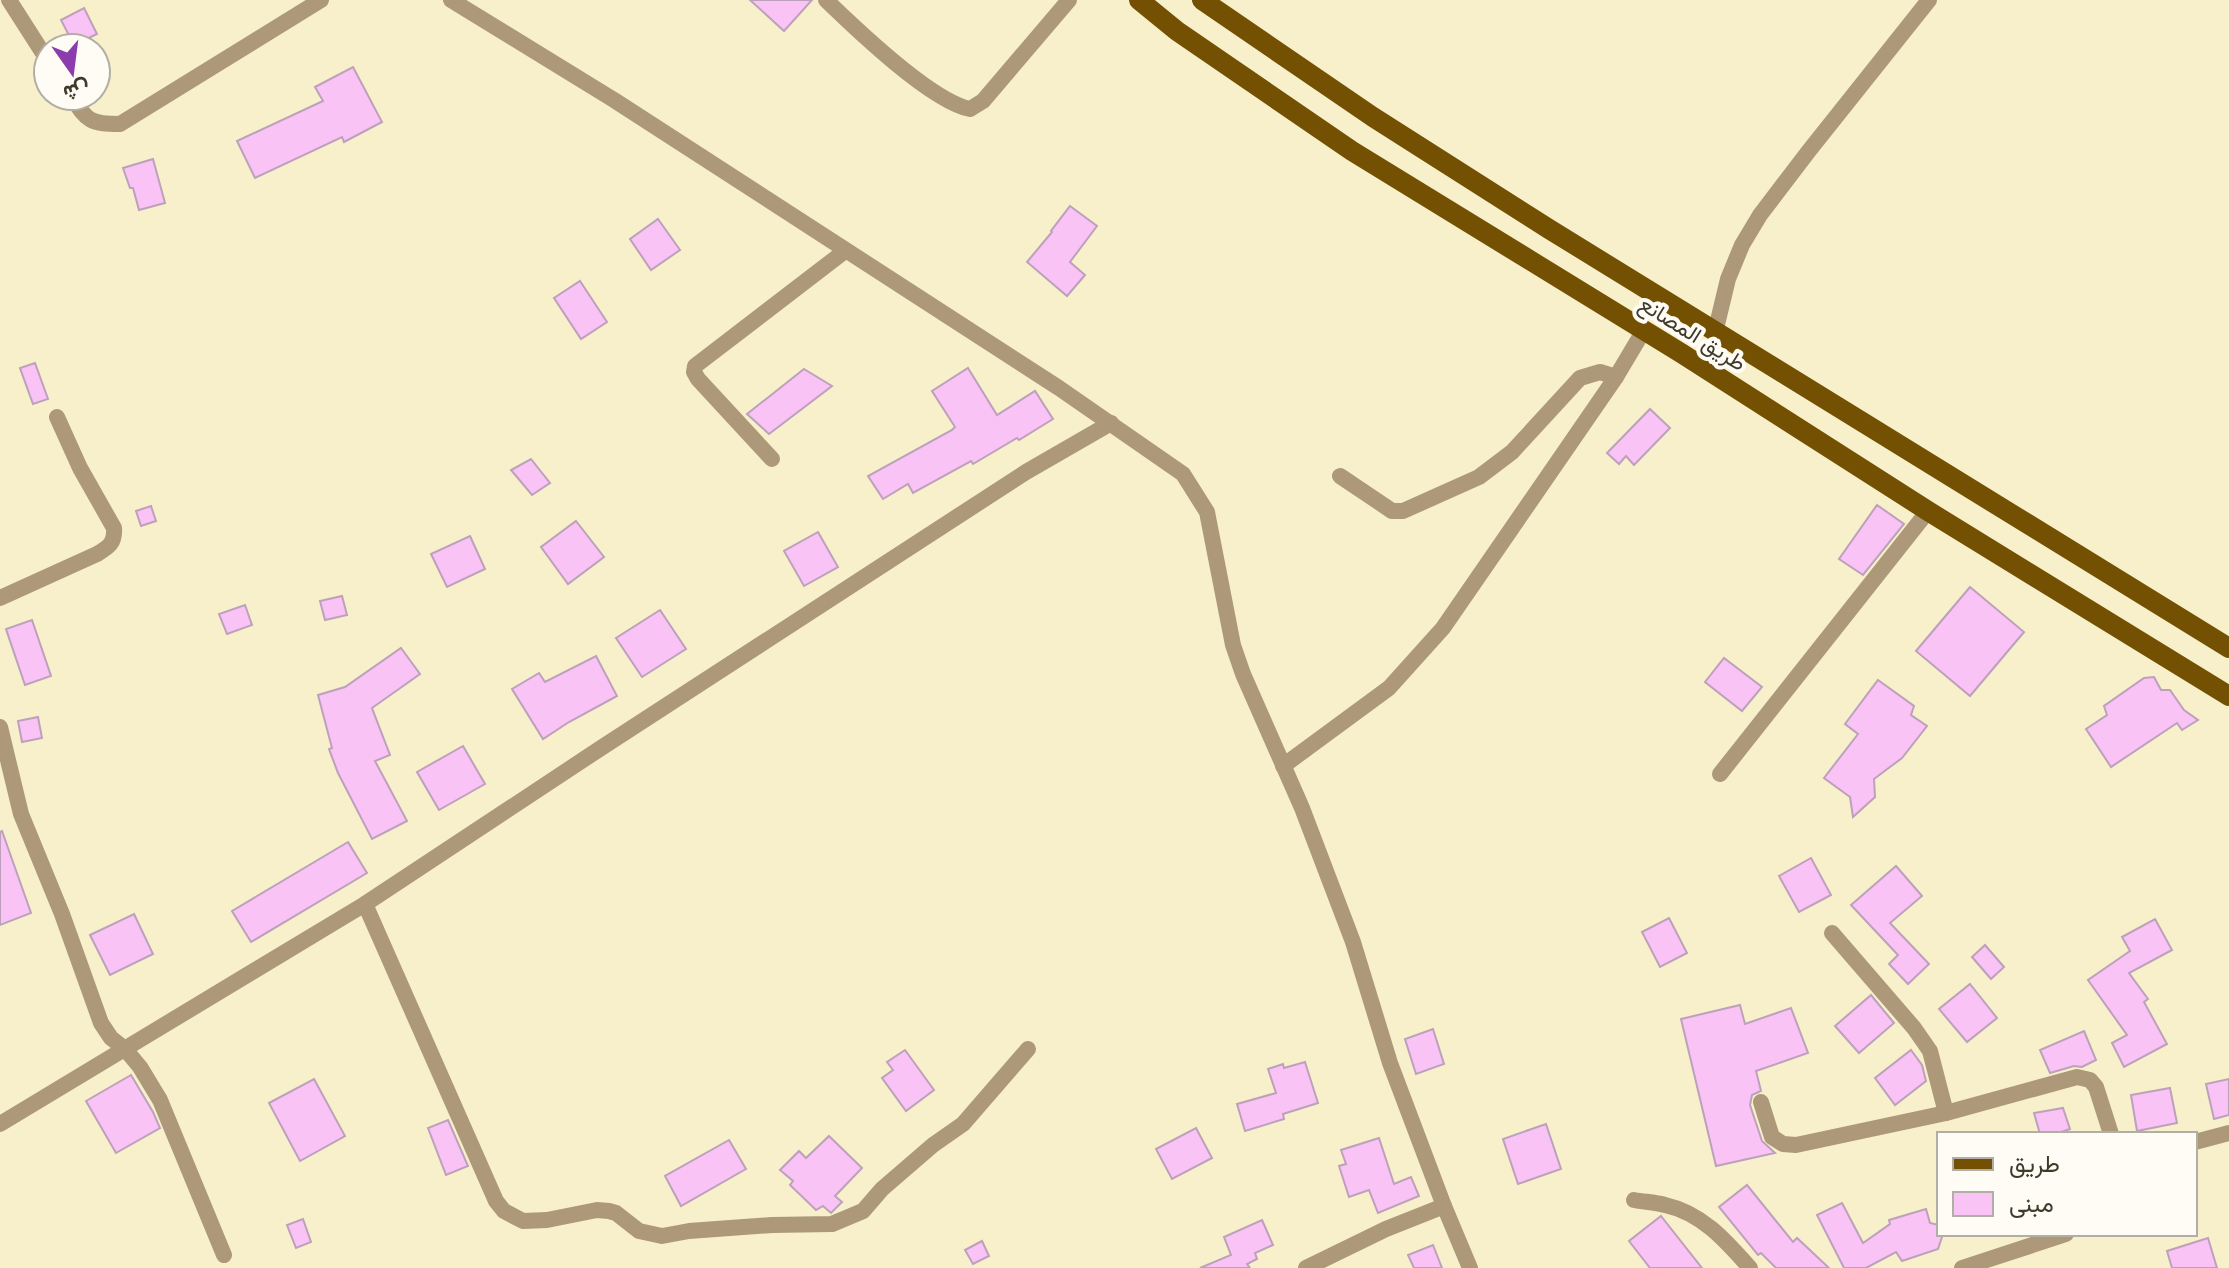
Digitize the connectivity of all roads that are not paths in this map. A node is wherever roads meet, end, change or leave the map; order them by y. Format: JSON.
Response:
{"nodes":[{"id":1,"x":9,"y":0,"type":"edge"},
{"id":2,"x":321,"y":0,"type":"edge"},
{"id":3,"x":451,"y":0,"type":"edge"},
{"id":4,"x":826,"y":0,"type":"edge"},
{"id":5,"x":1069,"y":0,"type":"edge"},
{"id":6,"x":1139,"y":0,"type":"edge"},
{"id":7,"x":1202,"y":0,"type":"edge"},
{"id":8,"x":1929,"y":0,"type":"edge"},
{"id":9,"x":32,"y":36,"type":"edge"},
{"id":10,"x":81,"y":112,"type":"edge"},
{"id":11,"x":845,"y":251,"type":"junction"},
{"id":12,"x":1644,"y":330,"type":"junction"},
{"id":13,"x":1715,"y":333,"type":"junction"},
{"id":14,"x":1616,"y":377,"type":"junction"},
{"id":15,"x":57,"y":417,"type":"dead end"},
{"id":16,"x":1111,"y":423,"type":"junction"},
{"id":17,"x":772,"y":459,"type":"dead end"},
{"id":18,"x":1340,"y":476,"type":"dead end"},
{"id":19,"x":1928,"y":511,"type":"junction"},
{"id":20,"x":0,"y":598,"type":"edge"},
{"id":21,"x":2229,"y":648,"type":"edge"},
{"id":22,"x":2229,"y":696,"type":"edge"},
{"id":23,"x":0,"y":727,"type":"edge"},
{"id":24,"x":1283,"y":766,"type":"junction"},
{"id":25,"x":1720,"y":774,"type":"dead end"},
{"id":26,"x":365,"y":904,"type":"junction"},
{"id":27,"x":1832,"y":933,"type":"dead end"},
{"id":28,"x":125,"y":1049,"type":"junction"},
{"id":29,"x":1028,"y":1049,"type":"dead end"},
{"id":30,"x":1761,"y":1102,"type":"dead end"},
{"id":31,"x":1946,"y":1113,"type":"junction"},
{"id":32,"x":0,"y":1124,"type":"edge"},
{"id":33,"x":2110,"y":1132,"type":"edge"},
{"id":34,"x":2229,"y":1133,"type":"edge"},
{"id":35,"x":2197,"y":1141,"type":"edge"},
{"id":36,"x":1634,"y":1200,"type":"dead end"},
{"id":37,"x":1444,"y":1206,"type":"junction"},
{"id":38,"x":2060,"y":1236,"type":"edge"},
{"id":39,"x":224,"y":1255,"type":"dead end"},
{"id":40,"x":1306,"y":1268,"type":"edge"},
{"id":41,"x":1470,"y":1268,"type":"edge"},
{"id":42,"x":1750,"y":1268,"type":"edge"},
{"id":43,"x":1962,"y":1268,"type":"edge"}],
"edges":[{"from":1,"to":9,"type":"street"},
{"from":2,"to":10,"type":"street"},
{"from":3,"to":11,"type":"street"},
{"from":4,"to":5,"type":"street"},
{"from":6,"to":12,"type":"main road","name":"طريق المصانع"},
{"from":7,"to":13,"type":"main road","name":"طريق المصانع"},
{"from":8,"to":13,"type":"street"},
{"from":11,"to":16,"type":"street"},
{"from":11,"to":17,"type":"street"},
{"from":12,"to":14,"type":"street"},
{"from":12,"to":19,"type":"main road","name":"طريق المصانع"},
{"from":13,"to":21,"type":"main road","name":"طريق المصانع"},
{"from":14,"to":18,"type":"street"},
{"from":14,"to":24,"type":"street"},
{"from":15,"to":20,"type":"street"},
{"from":16,"to":24,"type":"street"},
{"from":16,"to":26,"type":"street"},
{"from":19,"to":22,"type":"main road","name":"طريق المصانع"},
{"from":19,"to":25,"type":"street"},
{"from":23,"to":28,"type":"street"},
{"from":24,"to":37,"type":"street"},
{"from":26,"to":28,"type":"street"},
{"from":26,"to":29,"type":"street"},
{"from":27,"to":31,"type":"street"},
{"from":28,"to":32,"type":"street"},
{"from":28,"to":39,"type":"street"},
{"from":30,"to":31,"type":"street"},
{"from":31,"to":33,"type":"street"},
{"from":34,"to":35,"type":"street"},
{"from":36,"to":42,"type":"street"},
{"from":37,"to":40,"type":"street"},
{"from":37,"to":41,"type":"street"},
{"from":38,"to":43,"type":"street"}]}
